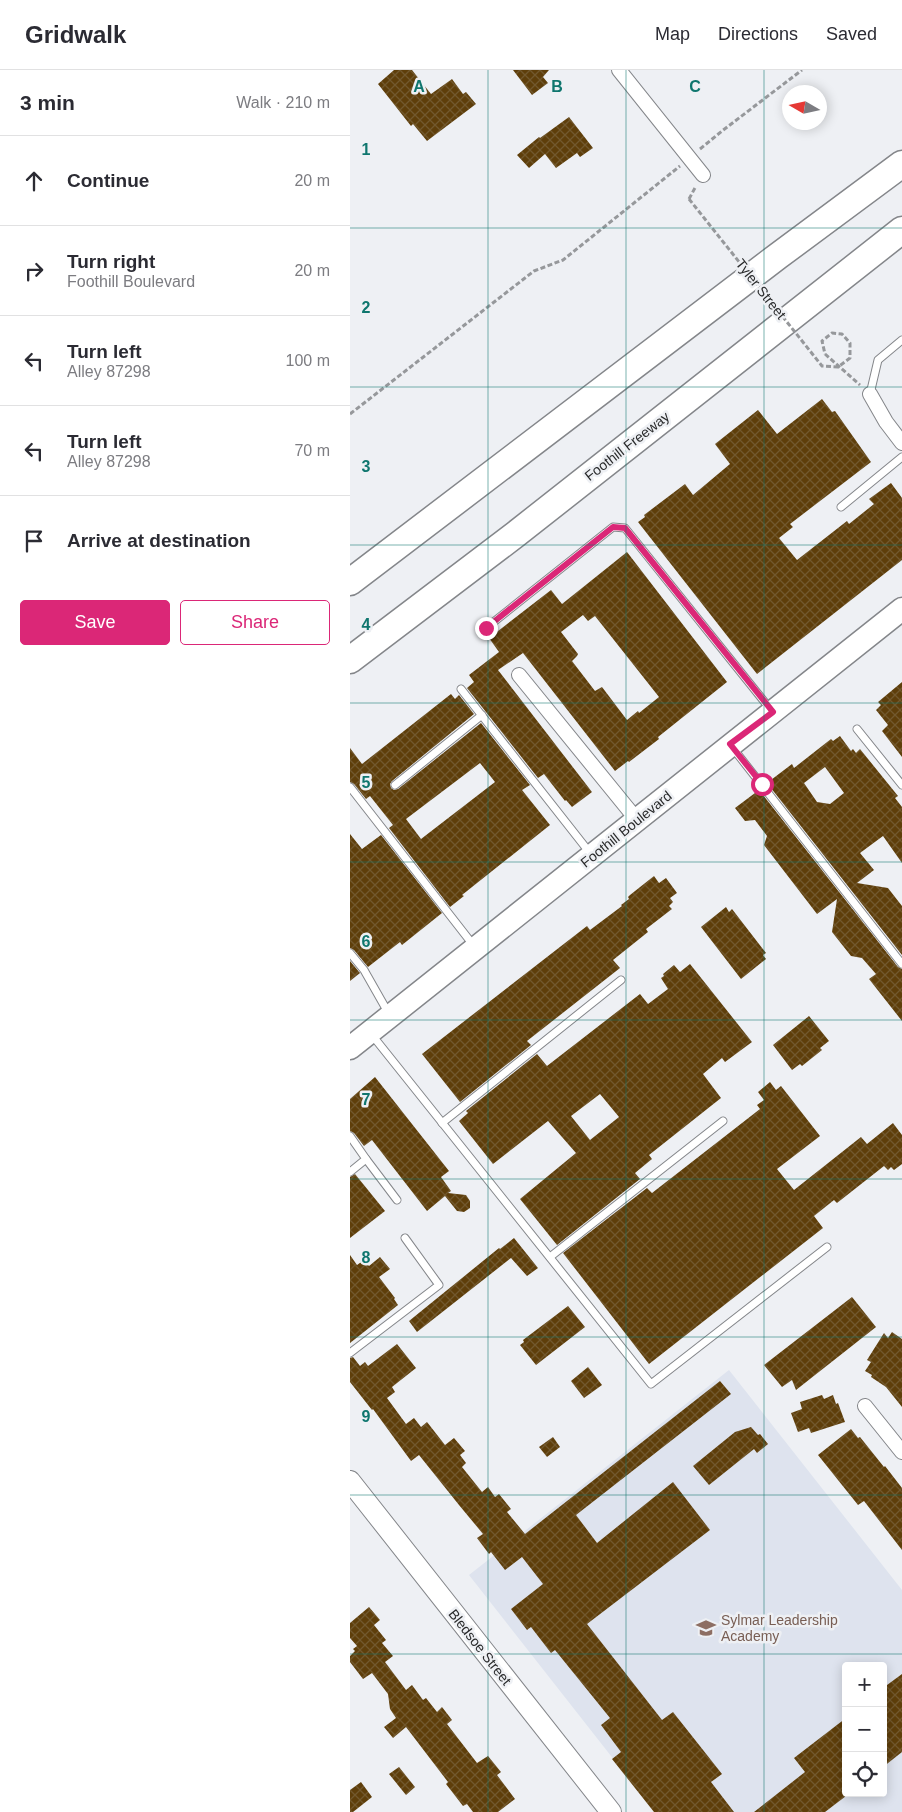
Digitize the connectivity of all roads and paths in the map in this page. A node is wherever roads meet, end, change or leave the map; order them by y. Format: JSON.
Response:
{"nodes":[{"id":1,"x":619,"y":70,"type":"edge"},
{"id":2,"x":802,"y":70,"type":"edge"},
{"id":3,"x":902,"y":150,"type":"edge"},
{"id":4,"x":690,"y":158,"type":"junction"},
{"id":5,"x":902,"y":164,"type":"edge"},
{"id":6,"x":703,"y":175,"type":"dead end"},
{"id":7,"x":689,"y":199,"type":"dead end"},
{"id":8,"x":902,"y":230,"type":"edge"},
{"id":9,"x":902,"y":253,"type":"edge"},
{"id":10,"x":778,"y":256,"type":"junction"},
{"id":11,"x":844,"y":274,"type":"junction"},
{"id":12,"x":902,"y":340,"type":"edge"},
{"id":13,"x":870,"y":394,"type":"junction"},
{"id":14,"x":350,"y":414,"type":"edge"},
{"id":15,"x":902,"y":443,"type":"edge"},
{"id":16,"x":902,"y":458,"type":"edge"},
{"id":17,"x":841,"y":507,"type":"dead end"},
{"id":18,"x":350,"y":582,"type":"edge"},
{"id":19,"x":902,"y":609,"type":"edge"},
{"id":20,"x":486,"y":628,"type":"dead end"},
{"id":21,"x":350,"y":660,"type":"edge"},
{"id":22,"x":519,"y":675,"type":"dead end"},
{"id":23,"x":461,"y":689,"type":"dead end"},
{"id":24,"x":773,"y":712,"type":"junction"},
{"id":25,"x":482,"y":715,"type":"junction"},
{"id":26,"x":857,"y":729,"type":"dead end"},
{"id":27,"x":730,"y":744,"type":"junction"},
{"id":28,"x":395,"y":785,"type":"dead end"},
{"id":29,"x":902,"y":785,"type":"edge"},
{"id":30,"x":350,"y":787,"type":"edge"},
{"id":31,"x":637,"y":820,"type":"junction"},
{"id":32,"x":592,"y":856,"type":"junction"},
{"id":33,"x":476,"y":948,"type":"junction"},
{"id":34,"x":350,"y":952,"type":"edge"},
{"id":35,"x":902,"y":964,"type":"edge"},
{"id":36,"x":621,"y":980,"type":"dead end"},
{"id":37,"x":390,"y":1016,"type":"junction"},
{"id":38,"x":370,"y":1032,"type":"junction"},
{"id":39,"x":350,"y":1048,"type":"edge"},
{"id":40,"x":723,"y":1121,"type":"dead end"},
{"id":41,"x":442,"y":1123,"type":"junction"},
{"id":42,"x":350,"y":1136,"type":"edge"},
{"id":43,"x":366,"y":1159,"type":"junction"},
{"id":44,"x":350,"y":1172,"type":"edge"},
{"id":45,"x":396,"y":1200,"type":"dead end"},
{"id":46,"x":405,"y":1238,"type":"dead end"},
{"id":47,"x":827,"y":1247,"type":"dead end"},
{"id":48,"x":550,"y":1257,"type":"junction"},
{"id":49,"x":350,"y":1353,"type":"edge"},
{"id":50,"x":866,"y":1406,"type":"dead end"},
{"id":51,"x":902,"y":1452,"type":"edge"},
{"id":52,"x":350,"y":1481,"type":"edge"},
{"id":53,"x":611,"y":1812,"type":"edge"}],
"edges":[{"from":1,"to":4,"type":"street"},
{"from":2,"to":4,"type":"path"},
{"from":3,"to":10,"type":"highway"},
{"from":4,"to":6,"type":"street"},
{"from":4,"to":14,"type":"path"},
{"from":5,"to":10,"type":"highway"},
{"from":7,"to":13,"type":"path","name":"Tyler Street","bridge":true},
{"from":8,"to":11,"type":"highway","name":"Foothill Freeway"},
{"from":9,"to":11,"type":"highway"},
{"from":10,"to":18,"type":"highway"},
{"from":11,"to":21,"type":"highway","name":"Foothill Freeway"},
{"from":12,"to":13,"type":"lane"},
{"from":13,"to":15,"type":"street"},
{"from":16,"to":17,"type":"lane"},
{"from":19,"to":24,"type":"main road","name":"Foothill Boulevard"},
{"from":20,"to":24,"type":"lane"},
{"from":22,"to":31,"type":"street"},
{"from":23,"to":25,"type":"lane"},
{"from":24,"to":27,"type":"main road","name":"Foothill Boulevard"},
{"from":25,"to":28,"type":"lane"},
{"from":25,"to":32,"type":"lane"},
{"from":26,"to":29,"type":"lane"},
{"from":27,"to":31,"type":"main road","name":"Foothill Boulevard"},
{"from":27,"to":35,"type":"lane"},
{"from":30,"to":33,"type":"lane"},
{"from":31,"to":32,"type":"main road","name":"Foothill Boulevard"},
{"from":32,"to":33,"type":"main road","name":"Foothill Boulevard"},
{"from":33,"to":37,"type":"main road","name":"Foothill Boulevard"},
{"from":34,"to":37,"type":"lane"},
{"from":36,"to":41,"type":"lane"},
{"from":37,"to":38,"type":"main road","name":"Foothill Boulevard"},
{"from":38,"to":39,"type":"main road","name":"Foothill Boulevard"},
{"from":38,"to":41,"type":"lane"},
{"from":40,"to":48,"type":"lane"},
{"from":41,"to":48,"type":"lane"},
{"from":42,"to":43,"type":"lane"},
{"from":43,"to":44,"type":"lane"},
{"from":43,"to":45,"type":"lane"},
{"from":46,"to":49,"type":"lane"},
{"from":47,"to":48,"type":"lane"},
{"from":50,"to":51,"type":"street"},
{"from":52,"to":53,"type":"street","name":"Bledsoe Street"}]}
